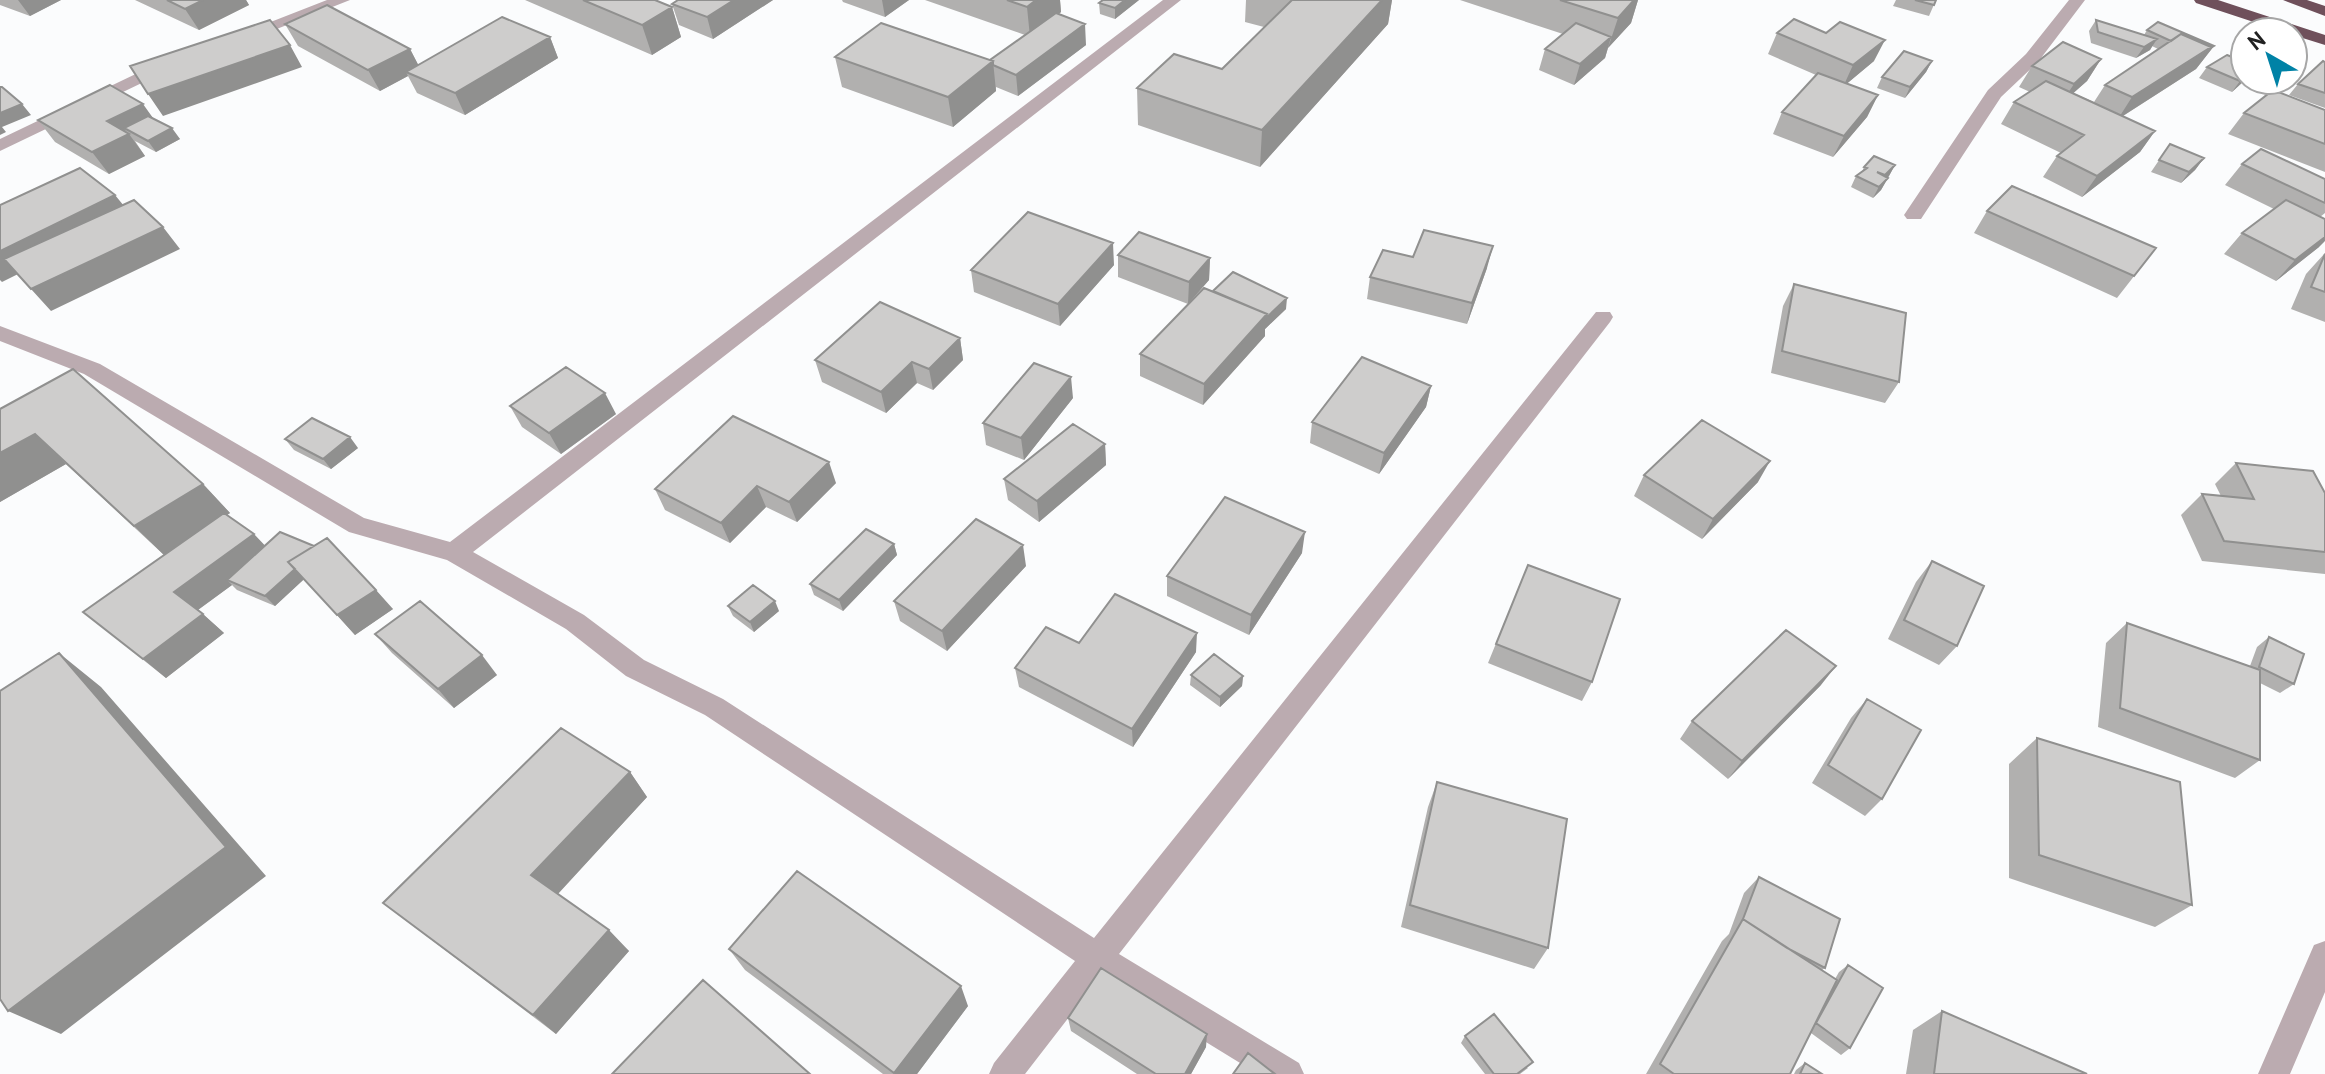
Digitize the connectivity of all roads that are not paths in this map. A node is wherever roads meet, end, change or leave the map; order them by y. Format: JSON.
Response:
{"nodes":[{"id":1,"x":342,"y":0,"type":"edge"},
{"id":2,"x":1173,"y":0,"type":"edge"},
{"id":3,"x":2077,"y":0,"type":"edge"},
{"id":4,"x":2202,"y":0,"type":"edge"},
{"id":5,"x":2291,"y":0,"type":"edge"},
{"id":6,"x":2325,"y":11,"type":"edge"},
{"id":7,"x":2325,"y":40,"type":"edge"},
{"id":8,"x":226,"y":42,"type":"edge"},
{"id":9,"x":183,"y":58,"type":"edge"},
{"id":10,"x":0,"y":146,"type":"edge"},
{"id":11,"x":1914,"y":215,"type":"dead end"},
{"id":12,"x":1603,"y":317,"type":"dead end"},
{"id":13,"x":0,"y":333,"type":"edge"},
{"id":14,"x":92,"y":369,"type":"junction"},
{"id":15,"x":66,"y":384,"type":"edge"},
{"id":16,"x":454,"y":553,"type":"junction"},
{"id":17,"x":2325,"y":956,"type":"edge"},
{"id":18,"x":1099,"y":959,"type":"junction"},
{"id":19,"x":1005,"y":1074,"type":"edge"},
{"id":20,"x":1288,"y":1074,"type":"edge"},
{"id":21,"x":2274,"y":1074,"type":"edge"}],
"edges":[{"from":1,"to":8,"type":"street"},
{"from":2,"to":16,"type":"street"},
{"from":3,"to":11,"type":"street"},
{"from":4,"to":7,"type":"highway"},
{"from":5,"to":6,"type":"highway"},
{"from":9,"to":10,"type":"street"},
{"from":12,"to":18,"type":"street"},
{"from":13,"to":14,"type":"street"},
{"from":14,"to":15,"type":"street"},
{"from":14,"to":16,"type":"street"},
{"from":16,"to":18,"type":"street"},
{"from":17,"to":21,"type":"street"},
{"from":18,"to":19,"type":"street"},
{"from":18,"to":20,"type":"street"}]}
